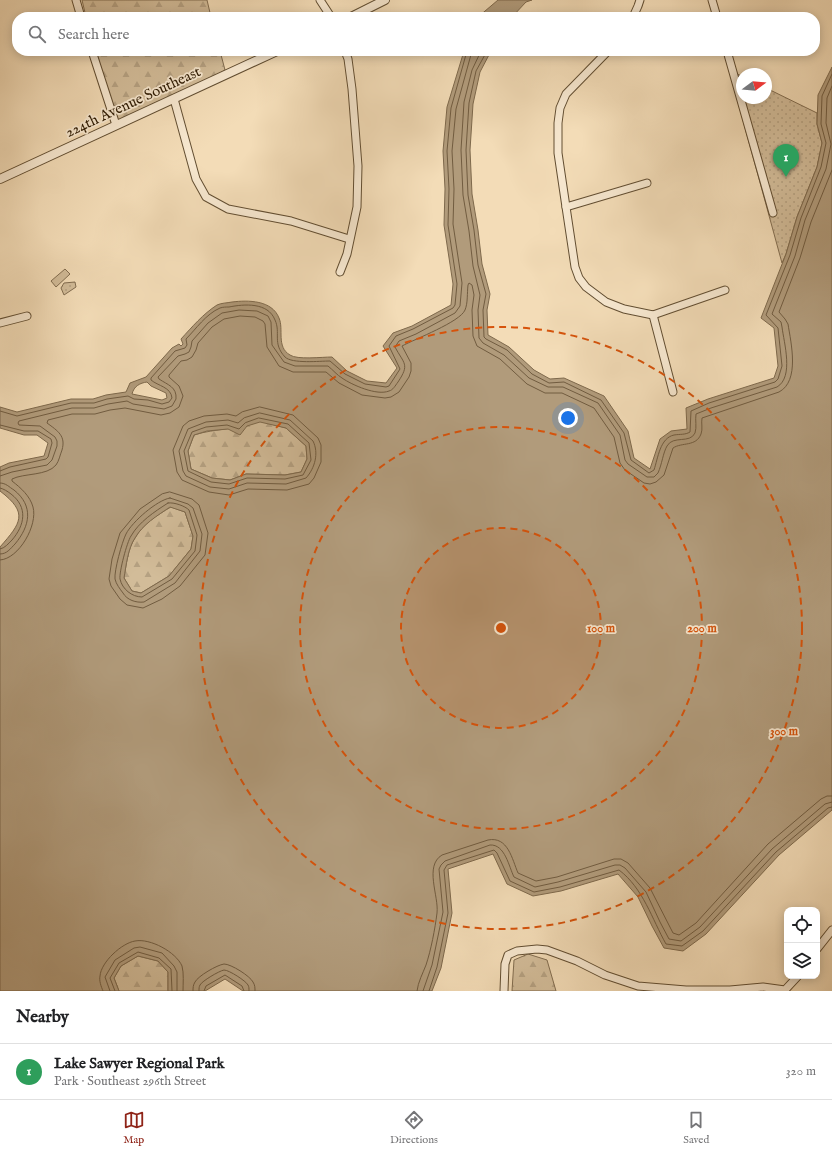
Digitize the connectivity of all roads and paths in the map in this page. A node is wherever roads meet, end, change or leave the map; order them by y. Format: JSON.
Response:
{"nodes":[{"id":1,"x":76,"y":0,"type":"edge"},
{"id":2,"x":320,"y":0,"type":"edge"},
{"id":3,"x":385,"y":0,"type":"edge"},
{"id":4,"x":640,"y":0,"type":"edge"},
{"id":5,"x":712,"y":0,"type":"edge"},
{"id":6,"x":80,"y":12,"type":"edge"},
{"id":7,"x":328,"y":12,"type":"edge"},
{"id":8,"x":361,"y":12,"type":"edge"},
{"id":9,"x":636,"y":12,"type":"edge"},
{"id":10,"x":716,"y":12,"type":"edge"},
{"id":11,"x":94,"y":56,"type":"edge"},
{"id":12,"x":266,"y":56,"type":"edge"},
{"id":13,"x":347,"y":56,"type":"edge"},
{"id":14,"x":603,"y":56,"type":"edge"},
{"id":15,"x":728,"y":56,"type":"edge"},
{"id":16,"x":174,"y":99,"type":"junction"},
{"id":17,"x":116,"y":125,"type":"junction"},
{"id":18,"x":0,"y":178,"type":"edge"},
{"id":19,"x":647,"y":183,"type":"dead end"},
{"id":20,"x":566,"y":207,"type":"junction"},
{"id":21,"x":773,"y":213,"type":"dead end"},
{"id":22,"x":349,"y":239,"type":"junction"},
{"id":23,"x":340,"y":272,"type":"dead end"},
{"id":24,"x":725,"y":290,"type":"dead end"},
{"id":25,"x":652,"y":314,"type":"junction"},
{"id":26,"x":27,"y":316,"type":"dead end"},
{"id":27,"x":0,"y":323,"type":"edge"},
{"id":28,"x":673,"y":392,"type":"dead end"},
{"id":29,"x":832,"y":930,"type":"edge"},
{"id":30,"x":820,"y":945,"type":"edge"},
{"id":31,"x":795,"y":979,"type":"edge"},
{"id":32,"x":504,"y":991,"type":"edge"},
{"id":33,"x":785,"y":991,"type":"edge"}],
"edges":[{"from":1,"to":6,"type":"street"},
{"from":2,"to":7,"type":"street"},
{"from":3,"to":8,"type":"street"},
{"from":4,"to":9,"type":"street"},
{"from":5,"to":10,"type":"street"},
{"from":11,"to":17,"type":"street"},
{"from":12,"to":16,"type":"street","name":"224th Avenue Southeast"},
{"from":13,"to":22,"type":"street"},
{"from":14,"to":20,"type":"street"},
{"from":15,"to":21,"type":"street"},
{"from":16,"to":17,"type":"street","name":"224th Avenue Southeast"},
{"from":16,"to":22,"type":"street"},
{"from":17,"to":18,"type":"street","name":"224th Avenue Southeast"},
{"from":19,"to":20,"type":"street"},
{"from":20,"to":25,"type":"street"},
{"from":22,"to":23,"type":"street"},
{"from":24,"to":25,"type":"street"},
{"from":25,"to":28,"type":"street"},
{"from":26,"to":27,"type":"street"},
{"from":29,"to":30,"type":"street"},
{"from":31,"to":33,"type":"street"},
{"from":32,"to":33,"type":"street"}]}
